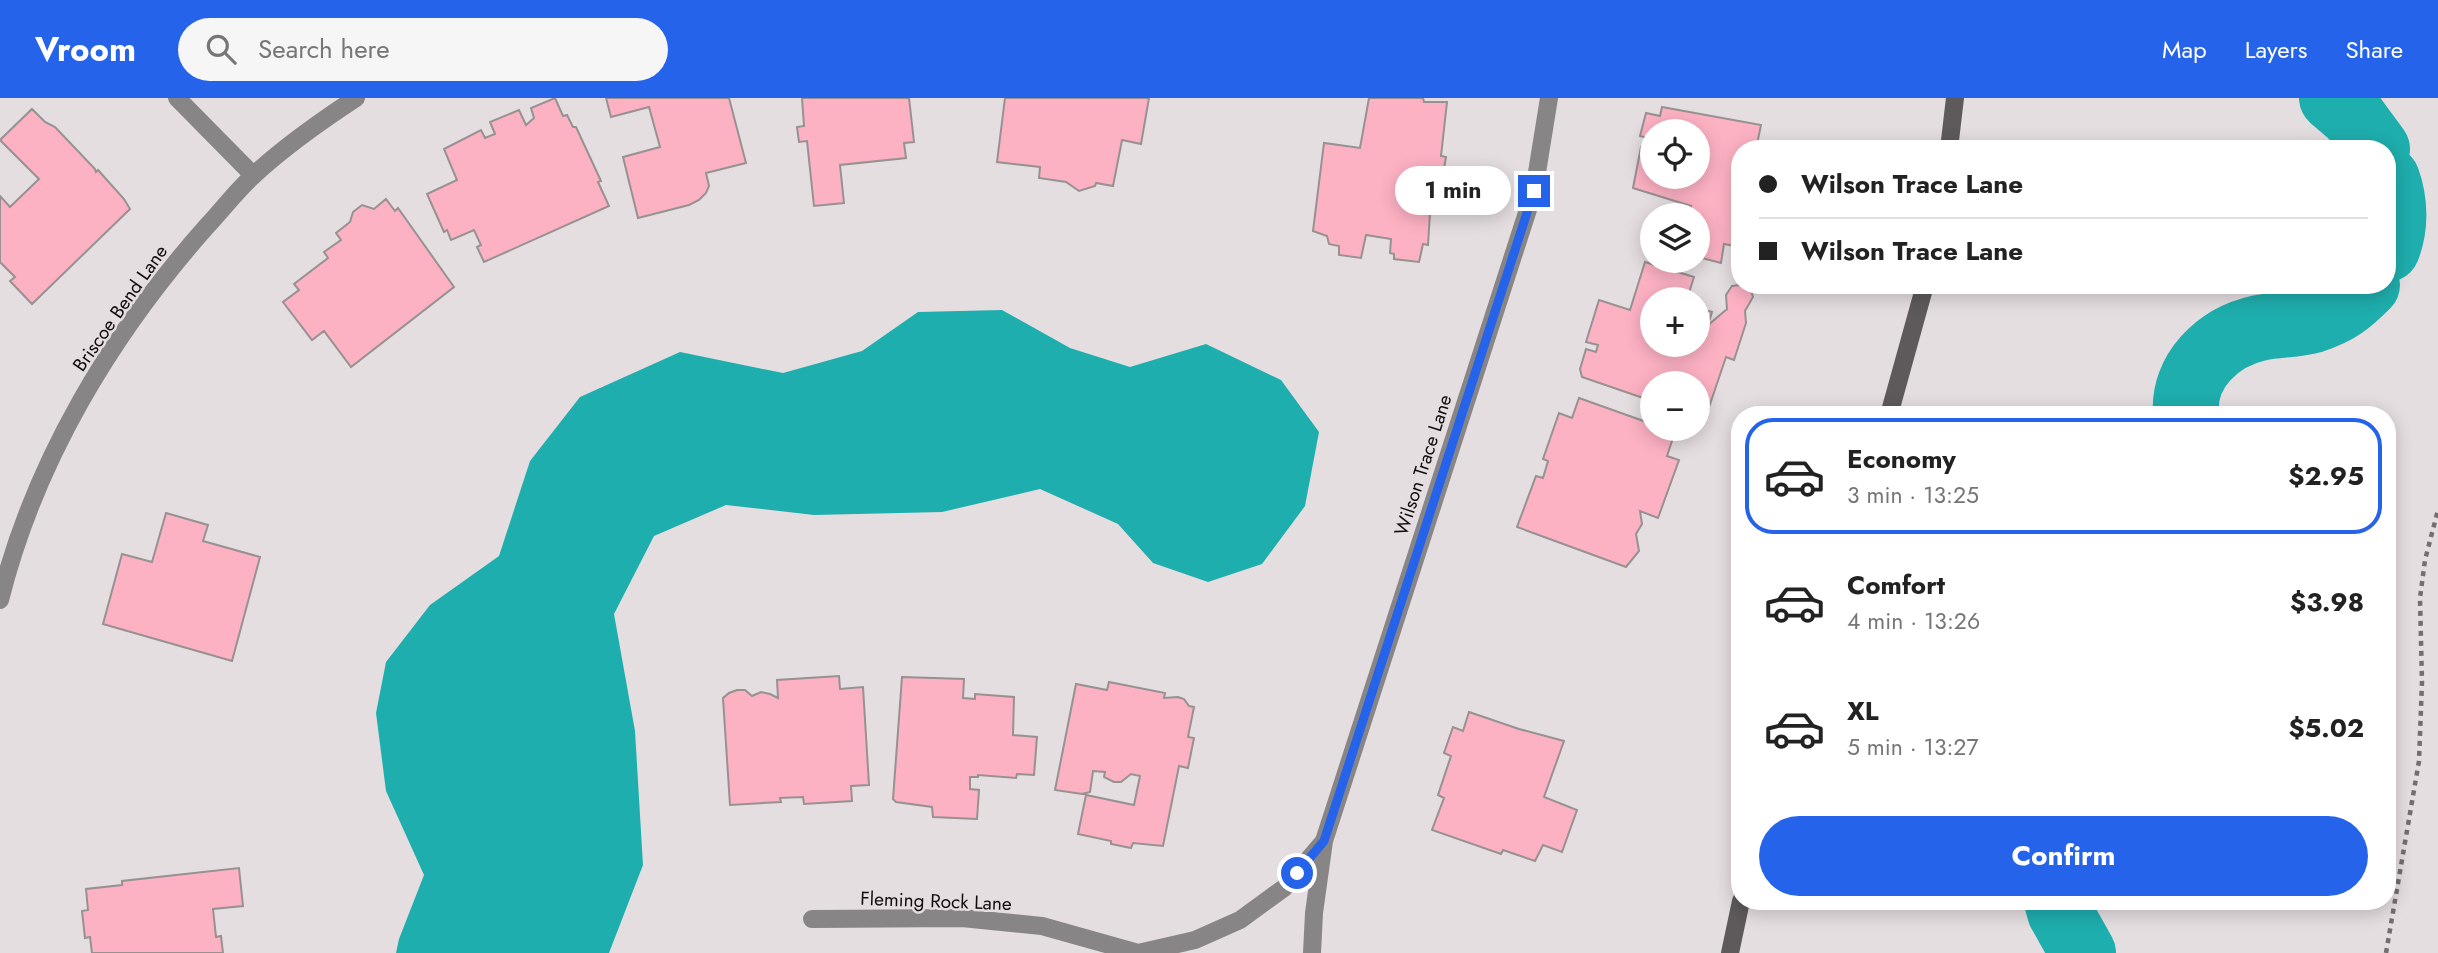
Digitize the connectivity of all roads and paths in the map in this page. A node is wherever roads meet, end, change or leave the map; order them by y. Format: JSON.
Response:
{"nodes":[{"id":1,"x":177,"y":98,"type":"edge"},
{"id":2,"x":356,"y":98,"type":"edge"},
{"id":3,"x":1549,"y":98,"type":"edge"},
{"id":4,"x":1955,"y":98,"type":"edge"},
{"id":5,"x":1950,"y":140,"type":"edge"},
{"id":6,"x":253,"y":175,"type":"junction"},
{"id":7,"x":1923,"y":294,"type":"edge"},
{"id":8,"x":1891,"y":406,"type":"edge"},
{"id":9,"x":2438,"y":510,"type":"edge"},
{"id":10,"x":0,"y":600,"type":"edge"},
{"id":11,"x":1324,"y":841,"type":"junction"},
{"id":12,"x":2396,"y":895,"type":"edge"},
{"id":13,"x":1739,"y":910,"type":"edge"},
{"id":14,"x":2393,"y":910,"type":"edge"},
{"id":15,"x":812,"y":919,"type":"dead end"},
{"id":16,"x":1138,"y":953,"type":"edge"},
{"id":17,"x":1312,"y":953,"type":"edge"},
{"id":18,"x":1730,"y":953,"type":"edge"},
{"id":19,"x":2386,"y":953,"type":"edge"}],
"edges":[{"from":1,"to":6,"type":"street"},
{"from":2,"to":6,"type":"street","name":"Briscoe Bend Lane"},
{"from":3,"to":11,"type":"street","name":"Wilson Trace Lane"},
{"from":4,"to":5,"type":"street"},
{"from":6,"to":10,"type":"street","name":"Briscoe Bend Lane"},
{"from":7,"to":8,"type":"street"},
{"from":9,"to":12,"type":"path"},
{"from":11,"to":16,"type":"street","name":"Wilson Trace Lane"},
{"from":11,"to":17,"type":"street","name":"Wilson Trace Lane"},
{"from":13,"to":18,"type":"street"},
{"from":14,"to":19,"type":"path"},
{"from":15,"to":16,"type":"street","name":"Fleming Rock Lane"}]}
